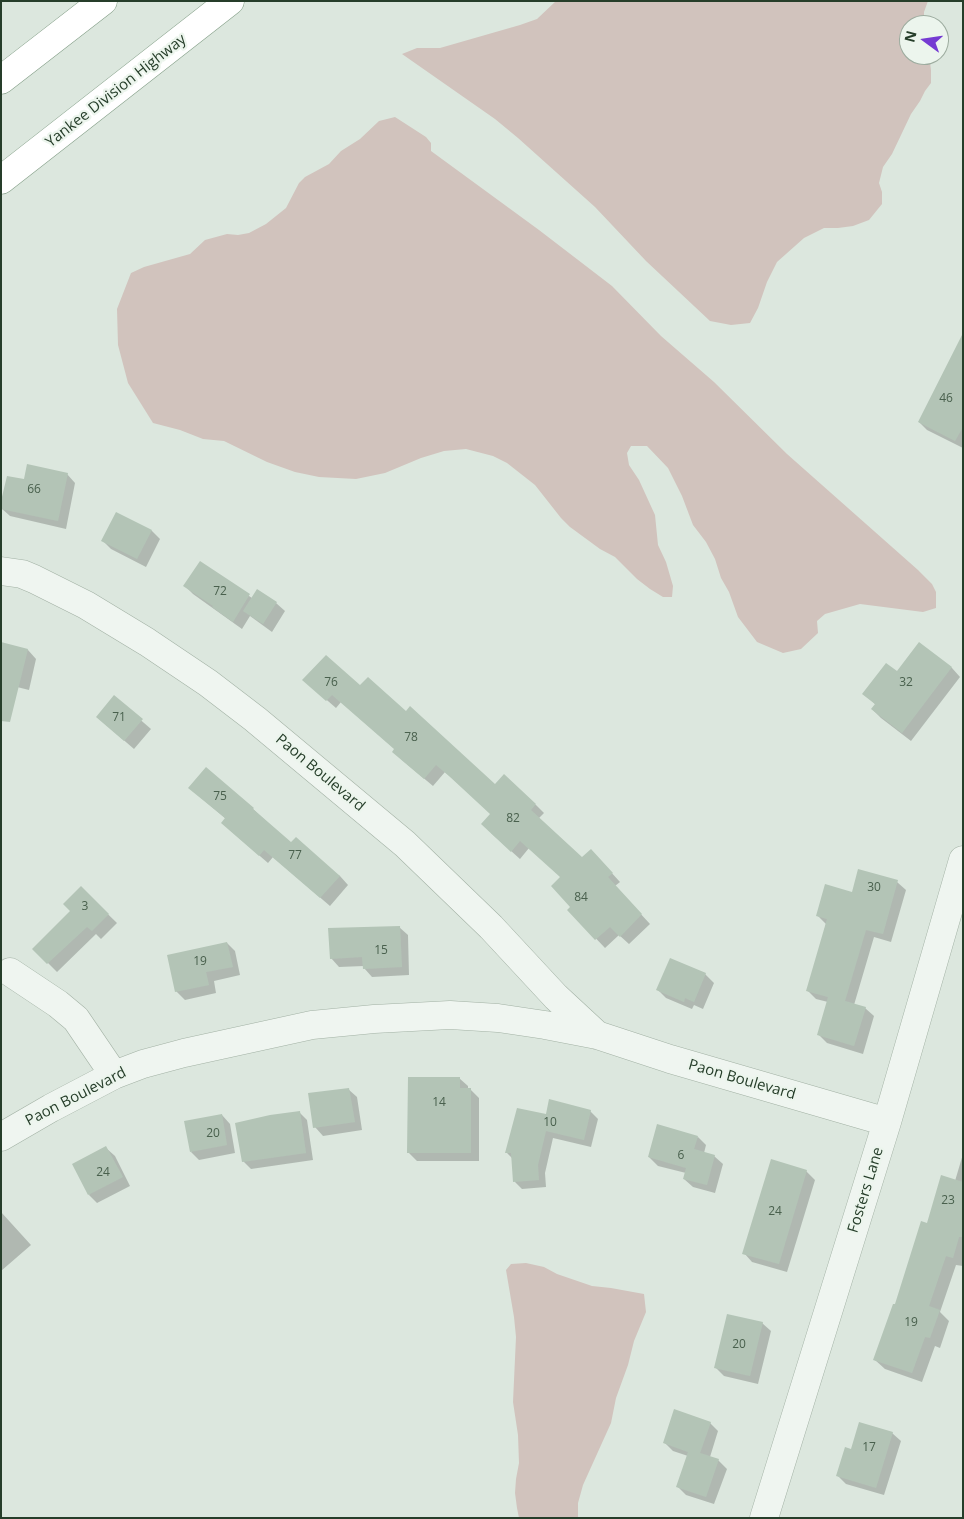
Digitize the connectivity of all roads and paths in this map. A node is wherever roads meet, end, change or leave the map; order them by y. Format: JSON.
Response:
{"nodes":[{"id":1,"x":103,"y":1,"type":"edge"},
{"id":2,"x":230,"y":1,"type":"edge"},
{"id":3,"x":1,"y":80,"type":"edge"},
{"id":4,"x":1,"y":180,"type":"edge"},
{"id":5,"x":1,"y":571,"type":"edge"},
{"id":6,"x":963,"y":860,"type":"edge"},
{"id":7,"x":10,"y":972,"type":"dead end"},
{"id":8,"x":597,"y":1035,"type":"junction"},
{"id":9,"x":114,"y":1075,"type":"junction"},
{"id":10,"x":887,"y":1122,"type":"junction"},
{"id":11,"x":1,"y":1137,"type":"edge"},
{"id":12,"x":764,"y":1518,"type":"edge"}],
"edges":[{"from":1,"to":3,"type":"highway"},
{"from":2,"to":4,"type":"highway","name":"Yankee Division Highway"},
{"from":5,"to":8,"type":"street","name":"Paon Boulevard"},
{"from":6,"to":10,"type":"street","name":"Fosters Lane"},
{"from":7,"to":9,"type":"street"},
{"from":8,"to":9,"type":"street","name":"Paon Boulevard"},
{"from":8,"to":10,"type":"street","name":"Paon Boulevard"},
{"from":9,"to":11,"type":"street","name":"Paon Boulevard"},
{"from":10,"to":12,"type":"street","name":"Fosters Lane"}]}
